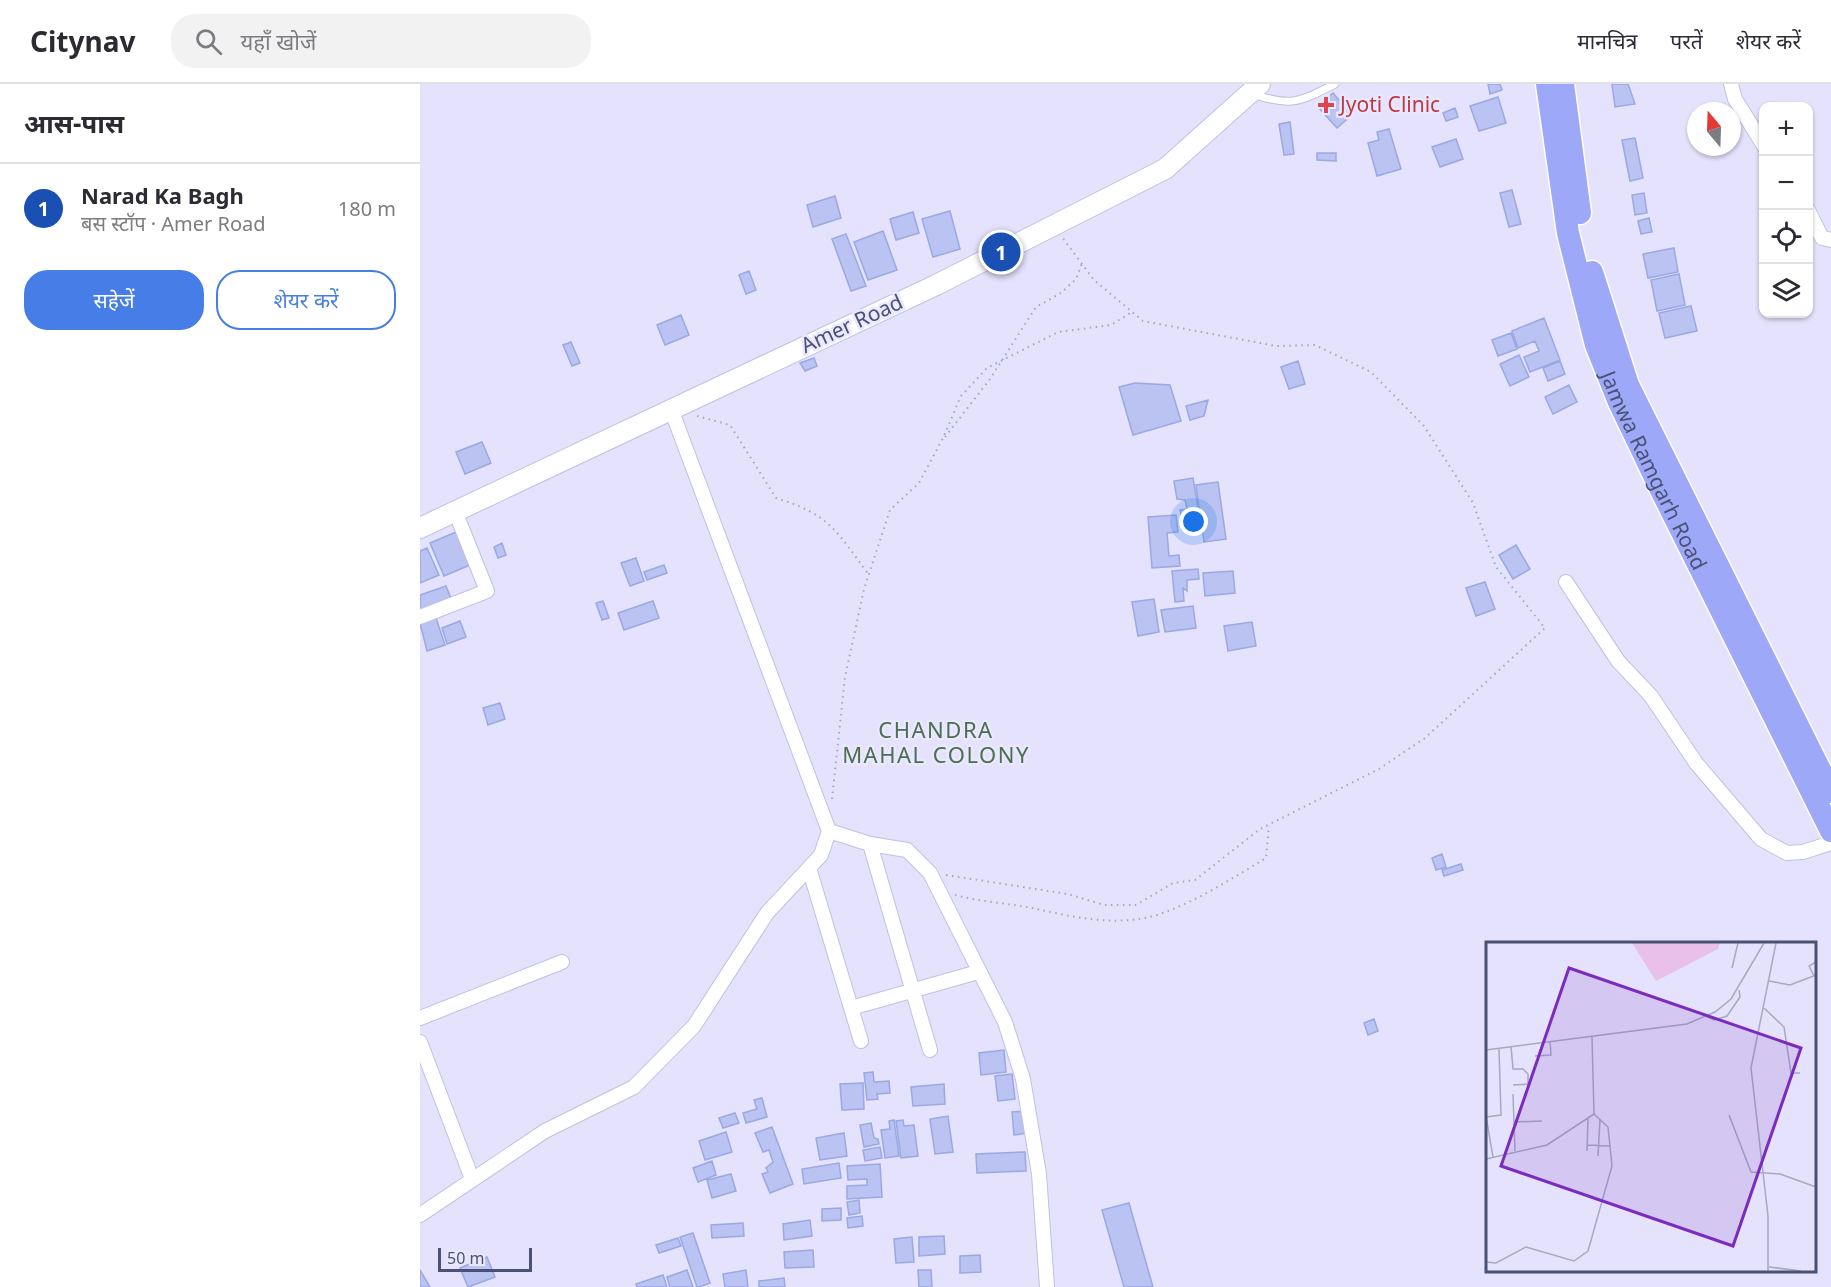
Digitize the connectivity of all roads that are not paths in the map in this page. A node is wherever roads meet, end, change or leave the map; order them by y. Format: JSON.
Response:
{"nodes":[{"id":1,"x":1335,"y":84,"type":"edge"},
{"id":2,"x":1547,"y":84,"type":"edge"},
{"id":3,"x":1563,"y":84,"type":"edge"},
{"id":4,"x":1731,"y":84,"type":"edge"},
{"id":5,"x":1255,"y":88,"type":"edge"},
{"id":6,"x":1759,"y":138,"type":"edge"},
{"id":7,"x":1813,"y":219,"type":"edge"},
{"id":8,"x":1831,"y":240,"type":"edge"},
{"id":9,"x":671,"y":409,"type":"junction"},
{"id":10,"x":455,"y":511,"type":"junction"},
{"id":11,"x":420,"y":528,"type":"edge"},
{"id":12,"x":1566,"y":582,"type":"dead end"},
{"id":13,"x":420,"y":617,"type":"edge"},
{"id":14,"x":1831,"y":792,"type":"edge"},
{"id":15,"x":829,"y":831,"type":"junction"},
{"id":16,"x":1831,"y":831,"type":"edge"},
{"id":17,"x":1831,"y":843,"type":"edge"},
{"id":18,"x":870,"y":844,"type":"junction"},
{"id":19,"x":809,"y":868,"type":"junction"},
{"id":20,"x":562,"y":962,"type":"dead end"},
{"id":21,"x":978,"y":972,"type":"junction"},
{"id":22,"x":913,"y":990,"type":"junction"},
{"id":23,"x":851,"y":1008,"type":"junction"},
{"id":24,"x":420,"y":1018,"type":"edge"},
{"id":25,"x":861,"y":1041,"type":"dead end"},
{"id":26,"x":420,"y":1042,"type":"edge"},
{"id":27,"x":930,"y":1050,"type":"dead end"},
{"id":28,"x":472,"y":1179,"type":"junction"},
{"id":29,"x":420,"y":1215,"type":"edge"},
{"id":30,"x":1047,"y":1287,"type":"edge"}],
"edges":[{"from":1,"to":5,"type":"lane"},
{"from":2,"to":16,"type":"highway","name":"Jamwa Ramgarh Road"},
{"from":3,"to":14,"type":"highway","name":"Jamwa Ramgarh Road"},
{"from":4,"to":6,"type":"street"},
{"from":5,"to":9,"type":"main road","name":"Amer Road"},
{"from":7,"to":8,"type":"street"},
{"from":9,"to":10,"type":"main road","name":"Amer Road"},
{"from":9,"to":15,"type":"street"},
{"from":10,"to":11,"type":"main road","name":"Amer Road"},
{"from":10,"to":13,"type":"street"},
{"from":12,"to":17,"type":"street"},
{"from":15,"to":18,"type":"street"},
{"from":15,"to":19,"type":"street"},
{"from":18,"to":21,"type":"street"},
{"from":18,"to":22,"type":"street"},
{"from":19,"to":23,"type":"street"},
{"from":19,"to":28,"type":"street"},
{"from":20,"to":24,"type":"street"},
{"from":21,"to":22,"type":"street"},
{"from":21,"to":30,"type":"street"},
{"from":22,"to":23,"type":"street"},
{"from":22,"to":27,"type":"street"},
{"from":23,"to":25,"type":"street"},
{"from":26,"to":28,"type":"street"},
{"from":28,"to":29,"type":"street"}]}
